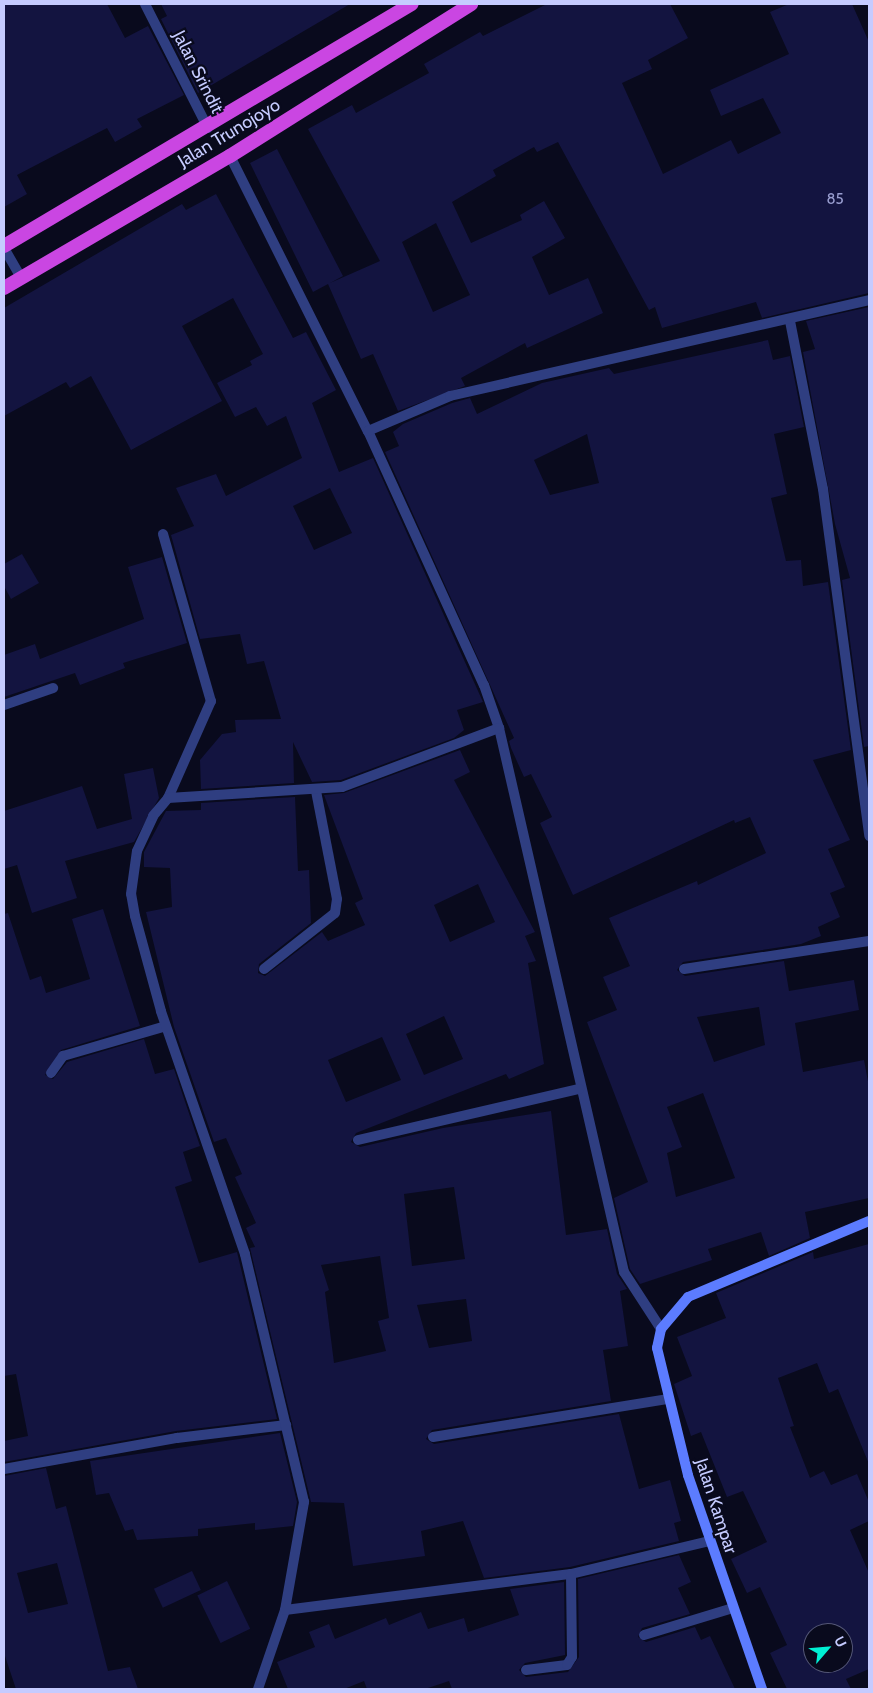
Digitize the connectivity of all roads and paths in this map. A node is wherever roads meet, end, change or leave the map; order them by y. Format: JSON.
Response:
{"nodes":[{"id":1,"x":145,"y":4,"type":"edge"},
{"id":2,"x":411,"y":4,"type":"edge"},
{"id":3,"x":471,"y":4,"type":"edge"},
{"id":4,"x":208,"y":128,"type":"junction"},
{"id":5,"x":230,"y":156,"type":"junction"},
{"id":6,"x":4,"y":247,"type":"edge"},
{"id":7,"x":20,"y":278,"type":"junction"},
{"id":8,"x":4,"y":288,"type":"edge"},
{"id":9,"x":869,"y":300,"type":"edge"},
{"id":10,"x":790,"y":322,"type":"junction"},
{"id":11,"x":368,"y":431,"type":"junction"},
{"id":12,"x":163,"y":534,"type":"dead end"},
{"id":13,"x":53,"y":688,"type":"dead end"},
{"id":14,"x":4,"y":705,"type":"edge"},
{"id":15,"x":499,"y":728,"type":"junction"},
{"id":16,"x":316,"y":791,"type":"junction"},
{"id":17,"x":168,"y":798,"type":"junction"},
{"id":18,"x":869,"y":836,"type":"edge"},
{"id":19,"x":869,"y":941,"type":"edge"},
{"id":20,"x":684,"y":968,"type":"dead end"},
{"id":21,"x":264,"y":969,"type":"dead end"},
{"id":22,"x":166,"y":1026,"type":"junction"},
{"id":23,"x":51,"y":1073,"type":"dead end"},
{"id":24,"x":579,"y":1089,"type":"junction"},
{"id":25,"x":358,"y":1140,"type":"dead end"},
{"id":26,"x":869,"y":1221,"type":"edge"},
{"id":27,"x":661,"y":1329,"type":"junction"},
{"id":28,"x":667,"y":1399,"type":"junction"},
{"id":29,"x":286,"y":1425,"type":"junction"},
{"id":30,"x":433,"y":1437,"type":"dead end"},
{"id":31,"x":4,"y":1469,"type":"edge"},
{"id":32,"x":710,"y":1541,"type":"junction"},
{"id":33,"x":571,"y":1574,"type":"junction"},
{"id":34,"x":733,"y":1608,"type":"junction"},
{"id":35,"x":285,"y":1610,"type":"junction"},
{"id":36,"x":644,"y":1635,"type":"dead end"},
{"id":37,"x":526,"y":1670,"type":"dead end"},
{"id":38,"x":258,"y":1689,"type":"edge"},
{"id":39,"x":762,"y":1689,"type":"edge"}],
"edges":[{"from":1,"to":4,"type":"street","name":"Jalan Srindit"},
{"from":2,"to":4,"type":"highway","name":"Jalan Trunojoyo"},
{"from":3,"to":5,"type":"highway","name":"Jalan Trunojoyo"},
{"from":4,"to":6,"type":"highway","name":"Jalan Trunojoyo"},
{"from":5,"to":7,"type":"highway","name":"Jalan Trunojoyo"},
{"from":5,"to":11,"type":"street"},
{"from":6,"to":7,"type":"street"},
{"from":7,"to":8,"type":"highway","name":"Jalan Trunojoyo"},
{"from":9,"to":10,"type":"street"},
{"from":10,"to":11,"type":"street"},
{"from":10,"to":18,"type":"street"},
{"from":11,"to":15,"type":"street"},
{"from":12,"to":17,"type":"street"},
{"from":13,"to":14,"type":"street"},
{"from":15,"to":16,"type":"street"},
{"from":15,"to":24,"type":"street"},
{"from":16,"to":17,"type":"street"},
{"from":16,"to":21,"type":"street"},
{"from":17,"to":22,"type":"street"},
{"from":19,"to":20,"type":"street"},
{"from":22,"to":23,"type":"street"},
{"from":22,"to":29,"type":"street"},
{"from":24,"to":25,"type":"street"},
{"from":24,"to":27,"type":"street"},
{"from":26,"to":27,"type":"main road"},
{"from":27,"to":28,"type":"main road","name":"Jalan Kampar"},
{"from":28,"to":30,"type":"street"},
{"from":28,"to":32,"type":"main road","name":"Jalan Kampar"},
{"from":29,"to":31,"type":"street"},
{"from":29,"to":35,"type":"street"},
{"from":32,"to":33,"type":"street"},
{"from":32,"to":34,"type":"main road","name":"Jalan Kampar"},
{"from":33,"to":35,"type":"street"},
{"from":33,"to":37,"type":"street"},
{"from":34,"to":36,"type":"street"},
{"from":34,"to":39,"type":"main road","name":"Jalan Kampar"},
{"from":35,"to":38,"type":"street"}]}
